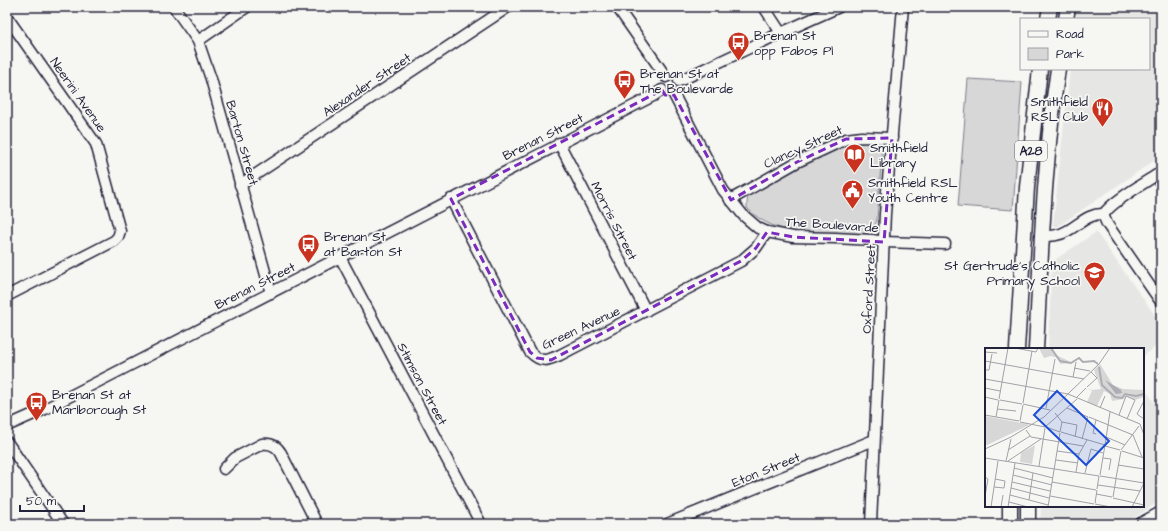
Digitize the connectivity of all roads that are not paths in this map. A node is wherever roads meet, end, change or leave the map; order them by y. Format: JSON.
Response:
{"nodes":[{"id":1,"x":174,"y":7,"type":"edge"},
{"id":2,"x":247,"y":7,"type":"edge"},
{"id":3,"x":508,"y":7,"type":"edge"},
{"id":4,"x":618,"y":7,"type":"edge"},
{"id":5,"x":764,"y":7,"type":"edge"},
{"id":6,"x":839,"y":7,"type":"edge"},
{"id":7,"x":902,"y":7,"type":"edge"},
{"id":8,"x":1050,"y":7,"type":"edge"},
{"id":9,"x":1068,"y":7,"type":"edge"},
{"id":10,"x":7,"y":17,"type":"edge"},
{"id":11,"x":1048,"y":18,"type":"edge"},
{"id":12,"x":1066,"y":18,"type":"edge"},
{"id":13,"x":781,"y":33,"type":"junction"},
{"id":14,"x":198,"y":41,"type":"junction"},
{"id":15,"x":1040,"y":70,"type":"edge"},
{"id":16,"x":1058,"y":70,"type":"edge"},
{"id":17,"x":666,"y":77,"type":"junction"},
{"id":18,"x":679,"y":81,"type":"junction"},
{"id":19,"x":662,"y":90,"type":"junction"},
{"id":20,"x":674,"y":95,"type":"junction"},
{"id":21,"x":892,"y":138,"type":"junction"},
{"id":22,"x":559,"y":143,"type":"junction"},
{"id":23,"x":1161,"y":172,"type":"edge"},
{"id":24,"x":240,"y":185,"type":"junction"},
{"id":25,"x":451,"y":199,"type":"junction"},
{"id":26,"x":730,"y":200,"type":"junction"},
{"id":27,"x":1104,"y":214,"type":"junction"},
{"id":28,"x":767,"y":232,"type":"junction"},
{"id":29,"x":1042,"y":236,"type":"junction"},
{"id":30,"x":884,"y":242,"type":"junction"},
{"id":31,"x":944,"y":244,"type":"dead end"},
{"id":32,"x":340,"y":257,"type":"junction"},
{"id":33,"x":271,"y":293,"type":"junction"},
{"id":34,"x":7,"y":296,"type":"edge"},
{"id":35,"x":1161,"y":302,"type":"edge"},
{"id":36,"x":646,"y":311,"type":"junction"},
{"id":37,"x":1017,"y":348,"type":"edge"},
{"id":38,"x":1036,"y":348,"type":"edge"},
{"id":39,"x":8,"y":424,"type":"edge"},
{"id":40,"x":874,"y":440,"type":"junction"},
{"id":41,"x":7,"y":441,"type":"edge"},
{"id":42,"x":224,"y":469,"type":"dead end"},
{"id":43,"x":1010,"y":507,"type":"edge"},
{"id":44,"x":1028,"y":507,"type":"edge"},
{"id":45,"x":1161,"y":513,"type":"edge"},
{"id":46,"x":1161,"y":522,"type":"edge"},
{"id":47,"x":63,"y":524,"type":"edge"},
{"id":48,"x":317,"y":524,"type":"edge"},
{"id":49,"x":481,"y":524,"type":"edge"},
{"id":50,"x":667,"y":524,"type":"edge"},
{"id":51,"x":871,"y":524,"type":"edge"},
{"id":52,"x":1010,"y":524,"type":"edge"},
{"id":53,"x":1028,"y":524,"type":"edge"},
{"id":54,"x":1141,"y":524,"type":"edge"},
{"id":55,"x":1158,"y":524,"type":"edge"}],
"edges":[{"from":1,"to":14,"type":"street","name":"Barton Street"},
{"from":2,"to":14,"type":"street"},
{"from":3,"to":24,"type":"street","name":"Alexander Street"},
{"from":4,"to":17,"type":"street"},
{"from":5,"to":13,"type":"street"},
{"from":6,"to":13,"type":"street"},
{"from":7,"to":21,"type":"street","name":"Oxford Street"},
{"from":8,"to":11,"type":"highway"},
{"from":9,"to":12,"type":"highway"},
{"from":10,"to":34,"type":"street","name":"Neerini Avenue"},
{"from":13,"to":18,"type":"street"},
{"from":14,"to":24,"type":"street","name":"Barton Street"},
{"from":15,"to":37,"type":"highway","number":"A28"},
{"from":16,"to":29,"type":"highway","number":"A28"},
{"from":17,"to":18,"type":"street"},
{"from":17,"to":19,"type":"street"},
{"from":18,"to":20,"type":"street"},
{"from":19,"to":20,"type":"street"},
{"from":19,"to":22,"type":"street","name":"Brenan Street"},
{"from":20,"to":26,"type":"street","name":"The Boulevarde"},
{"from":21,"to":26,"type":"street","name":"Clancy Street"},
{"from":21,"to":30,"type":"street","name":"Oxford Street"},
{"from":22,"to":25,"type":"street","name":"Brenan Street"},
{"from":22,"to":36,"type":"street","name":"Morris Street"},
{"from":23,"to":27,"type":"street"},
{"from":24,"to":33,"type":"street","name":"Barton Street"},
{"from":25,"to":32,"type":"street","name":"Brenan Street"},
{"from":25,"to":36,"type":"street","name":"Green Avenue"},
{"from":26,"to":28,"type":"street","name":"The Boulevarde"},
{"from":27,"to":29,"type":"street"},
{"from":27,"to":35,"type":"street"},
{"from":28,"to":30,"type":"street","name":"The Boulevarde"},
{"from":28,"to":36,"type":"street","name":"Green Avenue"},
{"from":29,"to":38,"type":"highway","number":"A28"},
{"from":30,"to":31,"type":"street","name":"The Boulevarde"},
{"from":30,"to":40,"type":"street","name":"Oxford Street"},
{"from":32,"to":33,"type":"street","name":"Brenan Street"},
{"from":32,"to":49,"type":"street","name":"Stimson Street"},
{"from":33,"to":39,"type":"street","name":"Brenan Street"},
{"from":39,"to":41,"type":"street"},
{"from":40,"to":50,"type":"street","name":"Eton Street"},
{"from":40,"to":51,"type":"street","name":"Oxford Street"},
{"from":41,"to":47,"type":"street"},
{"from":42,"to":48,"type":"street"},
{"from":43,"to":52,"type":"highway"},
{"from":44,"to":53,"type":"highway"},
{"from":45,"to":54,"type":"main road"},
{"from":46,"to":55,"type":"main road"}]}
